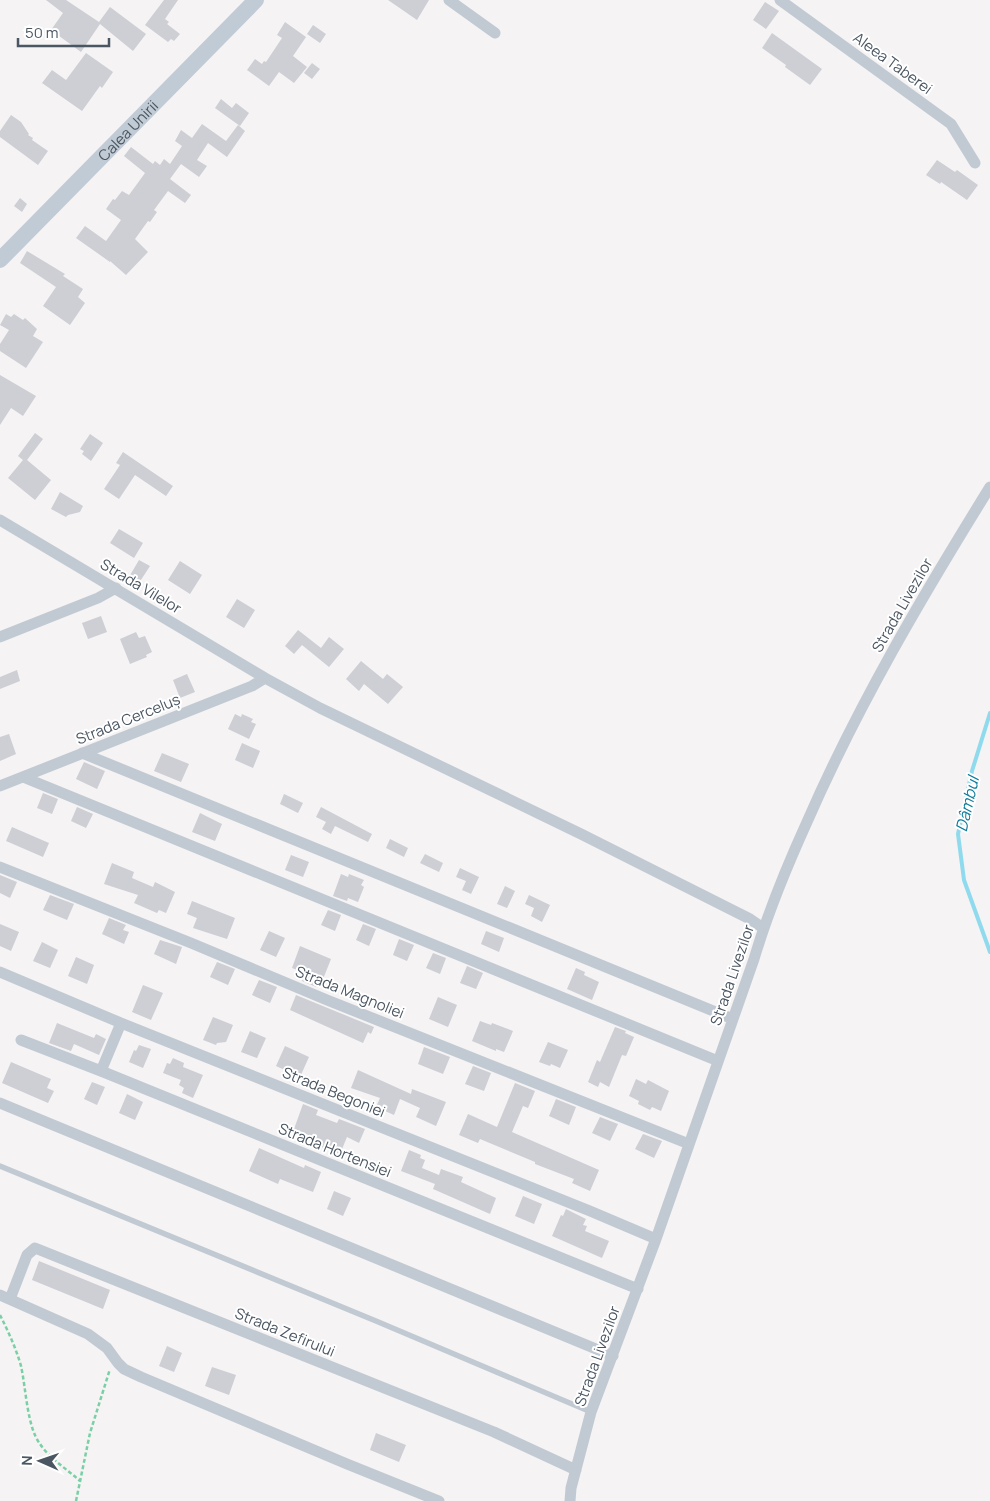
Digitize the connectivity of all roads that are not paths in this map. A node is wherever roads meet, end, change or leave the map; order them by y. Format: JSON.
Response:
{"nodes":[{"id":1,"x":256,"y":0,"type":"edge"},
{"id":2,"x":449,"y":0,"type":"edge"},
{"id":3,"x":780,"y":0,"type":"edge"},
{"id":4,"x":495,"y":33,"type":"dead end"},
{"id":5,"x":975,"y":163,"type":"dead end"},
{"id":6,"x":0,"y":260,"type":"edge"},
{"id":7,"x":990,"y":487,"type":"edge"},
{"id":8,"x":0,"y":520,"type":"edge"},
{"id":9,"x":116,"y":588,"type":"junction"},
{"id":10,"x":0,"y":637,"type":"edge"},
{"id":11,"x":265,"y":678,"type":"junction"},
{"id":12,"x":82,"y":753,"type":"junction"},
{"id":13,"x":23,"y":777,"type":"junction"},
{"id":14,"x":0,"y":786,"type":"edge"},
{"id":15,"x":0,"y":867,"type":"edge"},
{"id":16,"x":763,"y":928,"type":"junction"},
{"id":17,"x":0,"y":972,"type":"edge"},
{"id":18,"x":733,"y":1019,"type":"junction"},
{"id":19,"x":121,"y":1023,"type":"junction"},
{"id":20,"x":21,"y":1040,"type":"dead end"},
{"id":21,"x":718,"y":1061,"type":"junction"},
{"id":22,"x":101,"y":1071,"type":"junction"},
{"id":23,"x":0,"y":1103,"type":"edge"},
{"id":24,"x":689,"y":1144,"type":"junction"},
{"id":25,"x":0,"y":1166,"type":"edge"},
{"id":26,"x":656,"y":1240,"type":"junction"},
{"id":27,"x":638,"y":1289,"type":"junction"},
{"id":28,"x":5,"y":1297,"type":"edge"},
{"id":29,"x":613,"y":1356,"type":"junction"},
{"id":30,"x":592,"y":1412,"type":"junction"},
{"id":31,"x":576,"y":1470,"type":"junction"},
{"id":32,"x":439,"y":1501,"type":"edge"},
{"id":33,"x":570,"y":1501,"type":"edge"}],
"edges":[{"from":1,"to":6,"type":"main road","name":"Calea Unirii"},
{"from":2,"to":4,"type":"street"},
{"from":3,"to":5,"type":"street","name":"Aleea Taberei"},
{"from":7,"to":16,"type":"street","name":"Strada Livezilor"},
{"from":8,"to":9,"type":"street","name":"Strada Vilelor"},
{"from":9,"to":10,"type":"street"},
{"from":9,"to":11,"type":"street","name":"Strada Vilelor"},
{"from":11,"to":12,"type":"street","name":"Strada Cerceluș"},
{"from":11,"to":16,"type":"street","name":"Strada Vilelor"},
{"from":12,"to":13,"type":"street","name":"Strada Cerceluș"},
{"from":12,"to":18,"type":"street"},
{"from":13,"to":14,"type":"street","name":"Strada Cerceluș"},
{"from":13,"to":21,"type":"street"},
{"from":15,"to":24,"type":"street","name":"Strada Magnoliei"},
{"from":16,"to":18,"type":"street","name":"Strada Livezilor"},
{"from":17,"to":19,"type":"street","name":"Strada Begoniei"},
{"from":18,"to":21,"type":"street","name":"Strada Livezilor"},
{"from":19,"to":22,"type":"street"},
{"from":19,"to":26,"type":"street","name":"Strada Begoniei"},
{"from":20,"to":22,"type":"street","name":"Strada Hortensiei"},
{"from":21,"to":24,"type":"street","name":"Strada Livezilor"},
{"from":22,"to":27,"type":"street","name":"Strada Hortensiei"},
{"from":23,"to":29,"type":"street"},
{"from":24,"to":26,"type":"street","name":"Strada Livezilor"},
{"from":25,"to":30,"type":"lane"},
{"from":26,"to":27,"type":"street","name":"Strada Livezilor"},
{"from":27,"to":29,"type":"street","name":"Strada Livezilor"},
{"from":28,"to":31,"type":"street","name":"Strada Zefirului"},
{"from":28,"to":32,"type":"street"},
{"from":29,"to":30,"type":"street","name":"Strada Livezilor"},
{"from":30,"to":31,"type":"street","name":"Strada Livezilor"},
{"from":31,"to":33,"type":"street","name":"Strada Livezilor"}]}
